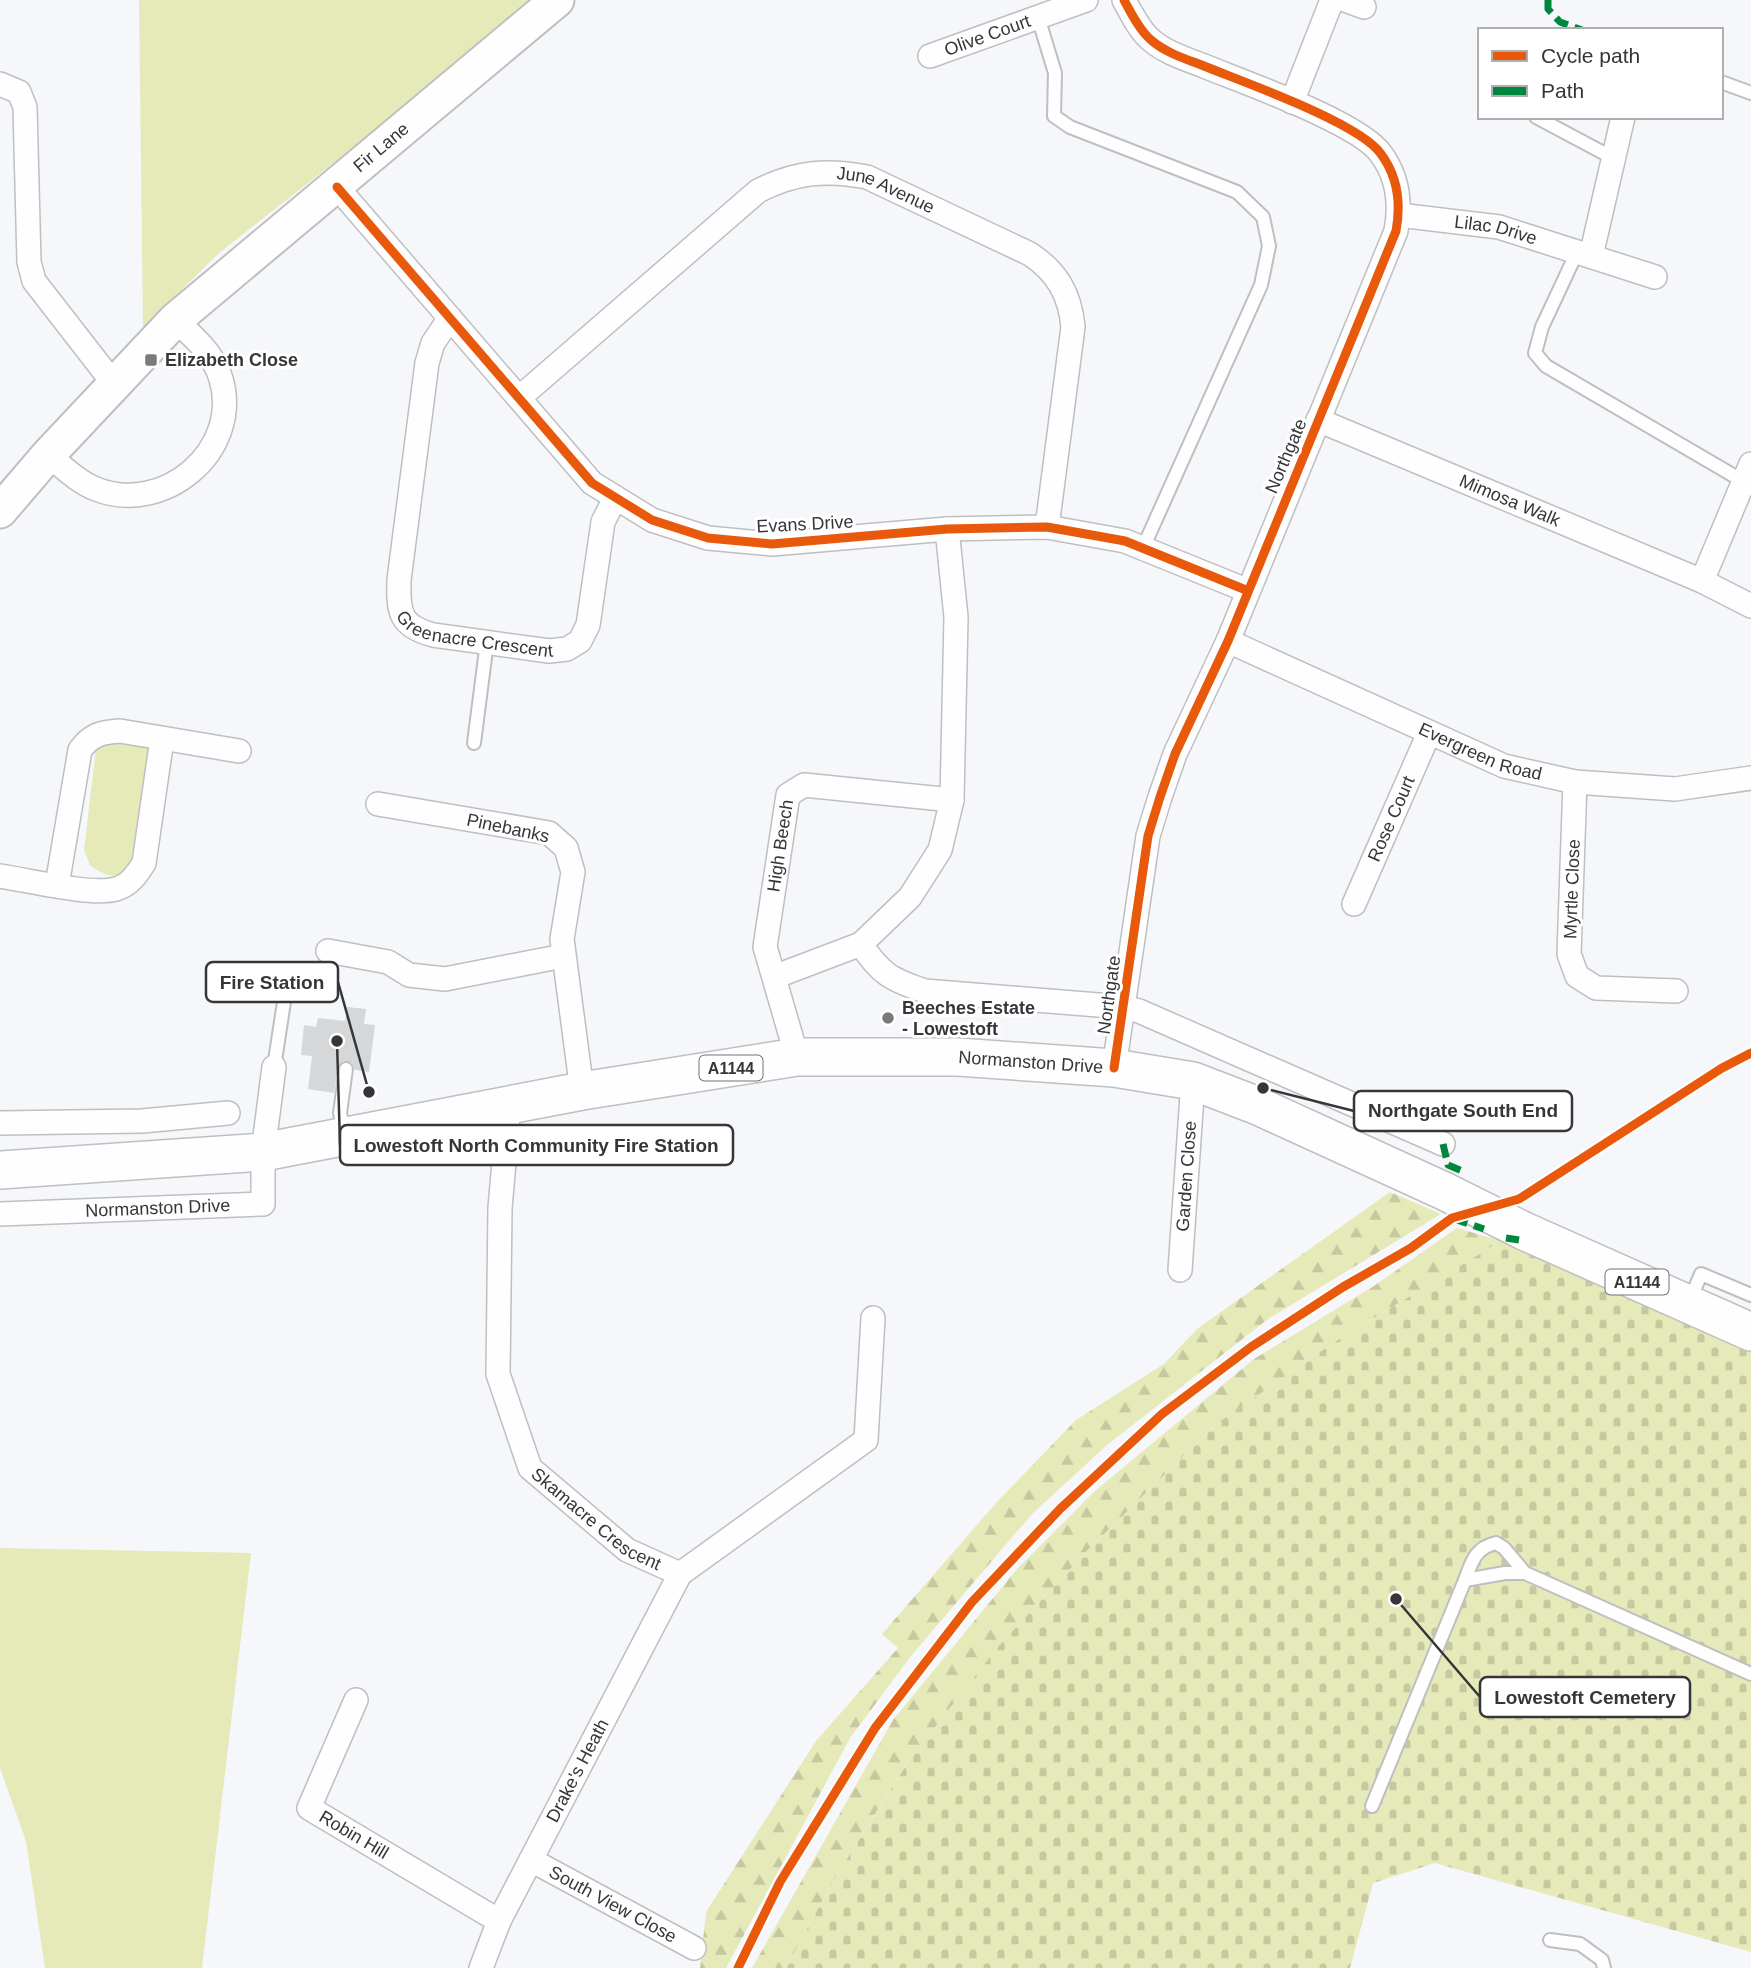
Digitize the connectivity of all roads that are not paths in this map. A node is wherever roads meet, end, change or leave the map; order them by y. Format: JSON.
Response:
{"nodes":[{"id":1,"x":557,"y":0,"type":"edge"},
{"id":2,"x":1086,"y":0,"type":"edge"},
{"id":3,"x":1124,"y":0,"type":"edge"},
{"id":4,"x":1332,"y":0,"type":"edge"},
{"id":5,"x":1038,"y":17,"type":"junction"},
{"id":6,"x":930,"y":56,"type":"dead end"},
{"id":7,"x":1723,"y":83,"type":"edge"},
{"id":8,"x":0,"y":84,"type":"edge"},
{"id":9,"x":1751,"y":93,"type":"edge"},
{"id":10,"x":1292,"y":102,"type":"junction"},
{"id":11,"x":1540,"y":119,"type":"edge"},
{"id":12,"x":1623,"y":119,"type":"edge"},
{"id":13,"x":1613,"y":158,"type":"junction"},
{"id":14,"x":337,"y":187,"type":"junction"},
{"id":15,"x":1399,"y":215,"type":"junction"},
{"id":16,"x":1584,"y":254,"type":"junction"},
{"id":17,"x":1655,"y":277,"type":"dead end"},
{"id":18,"x":450,"y":318,"type":"junction"},
{"id":19,"x":175,"y":320,"type":"junction"},
{"id":20,"x":114,"y":384,"type":"junction"},
{"id":21,"x":519,"y":398,"type":"junction"},
{"id":22,"x":1318,"y":420,"type":"junction"},
{"id":23,"x":48,"y":455,"type":"junction"},
{"id":24,"x":1749,"y":477,"type":"edge"},
{"id":25,"x":615,"y":498,"type":"junction"},
{"id":26,"x":0,"y":511,"type":"edge"},
{"id":27,"x":1047,"y":527,"type":"junction"},
{"id":28,"x":947,"y":529,"type":"junction"},
{"id":29,"x":1143,"y":548,"type":"junction"},
{"id":30,"x":1702,"y":581,"type":"junction"},
{"id":31,"x":1246,"y":590,"type":"junction"},
{"id":32,"x":1751,"y":606,"type":"edge"},
{"id":33,"x":1228,"y":641,"type":"junction"},
{"id":34,"x":487,"y":642,"type":"junction"},
{"id":35,"x":1429,"y":733,"type":"junction"},
{"id":36,"x":162,"y":738,"type":"junction"},
{"id":37,"x":474,"y":743,"type":"dead end"},
{"id":38,"x":239,"y":751,"type":"dead end"},
{"id":39,"x":1751,"y":778,"type":"edge"},
{"id":40,"x":1575,"y":782,"type":"junction"},
{"id":41,"x":952,"y":800,"type":"junction"},
{"id":42,"x":378,"y":804,"type":"dead end"},
{"id":43,"x":0,"y":876,"type":"edge"},
{"id":44,"x":57,"y":885,"type":"junction"},
{"id":45,"x":1354,"y":904,"type":"dead end"},
{"id":46,"x":862,"y":944,"type":"junction"},
{"id":47,"x":328,"y":951,"type":"dead end"},
{"id":48,"x":563,"y":956,"type":"junction"},
{"id":49,"x":288,"y":976,"type":"dead end"},
{"id":50,"x":774,"y":977,"type":"junction"},
{"id":51,"x":1676,"y":991,"type":"dead end"},
{"id":52,"x":1124,"y":1007,"type":"junction"},
{"id":53,"x":797,"y":1057,"type":"junction"},
{"id":54,"x":274,"y":1067,"type":"joint"},
{"id":55,"x":1114,"y":1068,"type":"junction"},
{"id":56,"x":346,"y":1069,"type":"dead end"},
{"id":57,"x":1193,"y":1081,"type":"junction"},
{"id":58,"x":582,"y":1091,"type":"junction"},
{"id":59,"x":1419,"y":1103,"type":"dead end"},
{"id":60,"x":509,"y":1105,"type":"junction"},
{"id":61,"x":228,"y":1112,"type":"dead end"},
{"id":62,"x":142,"y":1121,"type":"junction"},
{"id":63,"x":0,"y":1123,"type":"edge"},
{"id":64,"x":1408,"y":1128,"type":"junction"},
{"id":65,"x":345,"y":1136,"type":"junction"},
{"id":66,"x":1443,"y":1144,"type":"dead end"},
{"id":67,"x":263,"y":1152,"type":"junction"},
{"id":68,"x":147,"y":1161,"type":"junction"},
{"id":69,"x":0,"y":1170,"type":"edge"},
{"id":70,"x":0,"y":1214,"type":"edge"},
{"id":71,"x":1180,"y":1270,"type":"dead end"},
{"id":72,"x":1751,"y":1295,"type":"edge"},
{"id":73,"x":1687,"y":1305,"type":"junction"},
{"id":74,"x":873,"y":1318,"type":"dead end"},
{"id":75,"x":1751,"y":1332,"type":"edge"},
{"id":76,"x":1525,"y":1573,"type":"junction"},
{"id":77,"x":680,"y":1574,"type":"junction"},
{"id":78,"x":1465,"y":1580,"type":"junction"},
{"id":79,"x":1751,"y":1674,"type":"edge"},
{"id":80,"x":356,"y":1700,"type":"dead end"},
{"id":81,"x":1371,"y":1806,"type":"dead end"},
{"id":82,"x":531,"y":1860,"type":"junction"},
{"id":83,"x":499,"y":1921,"type":"junction"},
{"id":84,"x":1550,"y":1940,"type":"dead end"},
{"id":85,"x":694,"y":1948,"type":"dead end"},
{"id":86,"x":481,"y":1968,"type":"edge"},
{"id":87,"x":1604,"y":1968,"type":"edge"}],
"edges":[{"from":1,"to":14,"type":"street","name":"Fir Lane"},
{"from":2,"to":5,"type":"street","name":"Olive Court"},
{"from":3,"to":10,"type":"street","name":"Northgate"},
{"from":4,"to":10,"type":"street"},
{"from":5,"to":6,"type":"street","name":"Olive Court"},
{"from":5,"to":29,"type":"lane"},
{"from":7,"to":9,"type":"lane"},
{"from":8,"to":20,"type":"street"},
{"from":10,"to":15,"type":"street","name":"Northgate"},
{"from":11,"to":13,"type":"lane"},
{"from":12,"to":13,"type":"street"},
{"from":13,"to":16,"type":"street"},
{"from":14,"to":18,"type":"street","name":"Evans Drive"},
{"from":14,"to":19,"type":"street","name":"Fir Lane"},
{"from":15,"to":16,"type":"street","name":"Lilac Drive"},
{"from":15,"to":22,"type":"street","name":"Northgate"},
{"from":16,"to":17,"type":"street","name":"Lilac Drive"},
{"from":16,"to":24,"type":"lane"},
{"from":18,"to":21,"type":"street","name":"Evans Drive"},
{"from":18,"to":34,"type":"street","name":"Greenacre Crescent"},
{"from":19,"to":20,"type":"street","name":"Fir Lane"},
{"from":19,"to":23,"type":"street"},
{"from":20,"to":23,"type":"street","name":"Fir Lane"},
{"from":21,"to":25,"type":"street","name":"Evans Drive"},
{"from":21,"to":27,"type":"street","name":"June Avenue"},
{"from":22,"to":30,"type":"street","name":"Mimosa Walk"},
{"from":22,"to":31,"type":"street","name":"Northgate"},
{"from":23,"to":26,"type":"street","name":"Fir Lane"},
{"from":24,"to":30,"type":"street"},
{"from":25,"to":28,"type":"street","name":"Evans Drive"},
{"from":25,"to":34,"type":"street","name":"Greenacre Crescent"},
{"from":27,"to":28,"type":"street","name":"Evans Drive"},
{"from":27,"to":29,"type":"street","name":"Evans Drive"},
{"from":28,"to":41,"type":"street"},
{"from":29,"to":31,"type":"street","name":"Evans Drive"},
{"from":30,"to":32,"type":"street","name":"Mimosa Walk"},
{"from":31,"to":33,"type":"street","name":"Northgate"},
{"from":33,"to":35,"type":"street","name":"Evergreen Road"},
{"from":33,"to":52,"type":"street","name":"Northgate"},
{"from":34,"to":37,"type":"lane"},
{"from":35,"to":40,"type":"street","name":"Evergreen Road"},
{"from":35,"to":45,"type":"street","name":"Rose Court"},
{"from":36,"to":38,"type":"street"},
{"from":36,"to":44,"type":"street"},
{"from":36,"to":44,"type":"street"},
{"from":39,"to":40,"type":"street","name":"Evergreen Road"},
{"from":40,"to":51,"type":"street","name":"Myrtle Close"},
{"from":41,"to":46,"type":"street"},
{"from":41,"to":50,"type":"street","name":"High Beech"},
{"from":42,"to":48,"type":"street","name":"Pinebanks"},
{"from":43,"to":44,"type":"street"},
{"from":46,"to":50,"type":"street"},
{"from":46,"to":52,"type":"street","name":"Northgate"},
{"from":47,"to":48,"type":"street"},
{"from":48,"to":58,"type":"street","name":"Pinebanks"},
{"from":49,"to":54,"type":"lane"},
{"from":50,"to":53,"type":"street","name":"High Beech"},
{"from":52,"to":55,"type":"street","name":"Northgate"},
{"from":52,"to":64,"type":"street","name":"Northgate"},
{"from":53,"to":55,"type":"main road","name":"Normanston Drive","number":"A1144"},
{"from":53,"to":58,"type":"main road","name":"Normanston Drive","number":"A1144"},
{"from":54,"to":67,"type":"street"},
{"from":55,"to":57,"type":"main road","name":"Normanston Drive","number":"A1144"},
{"from":56,"to":65,"type":"lane"},
{"from":57,"to":71,"type":"street","name":"Garden Close"},
{"from":57,"to":73,"type":"main road","name":"Normanston Drive","number":"A1144"},
{"from":58,"to":60,"type":"main road","name":"Normanston Drive","number":"A1144"},
{"from":59,"to":64,"type":"street"},
{"from":60,"to":65,"type":"main road","name":"Normanston Drive","number":"A1144"},
{"from":60,"to":77,"type":"street","name":"Skamacre Crescent"},
{"from":61,"to":62,"type":"street"},
{"from":62,"to":63,"type":"street"},
{"from":62,"to":68,"type":"street"},
{"from":64,"to":66,"type":"street","name":"Northgate"},
{"from":65,"to":67,"type":"main road","name":"Normanston Drive","number":"A1144"},
{"from":67,"to":68,"type":"main road","name":"Normanston Drive","number":"A1144"},
{"from":67,"to":70,"type":"street","name":"Normanston Drive"},
{"from":68,"to":69,"type":"main road","name":"Normanston Drive","number":"A1144"},
{"from":72,"to":73,"type":"lane"},
{"from":73,"to":75,"type":"main road","name":"Normanston Drive","number":"A1144"},
{"from":74,"to":77,"type":"street","name":"Skamacre Crescent"},
{"from":76,"to":78,"type":"lane"},
{"from":76,"to":78,"type":"lane"},
{"from":76,"to":79,"type":"lane"},
{"from":77,"to":82,"type":"street","name":"Drake's Heath"},
{"from":78,"to":81,"type":"lane"},
{"from":80,"to":83,"type":"street","name":"Robin Hill"},
{"from":82,"to":83,"type":"street","name":"Drake's Heath"},
{"from":82,"to":85,"type":"street","name":"South View Close"},
{"from":83,"to":86,"type":"street","name":"Drake's Heath"},
{"from":84,"to":87,"type":"lane"}]}
